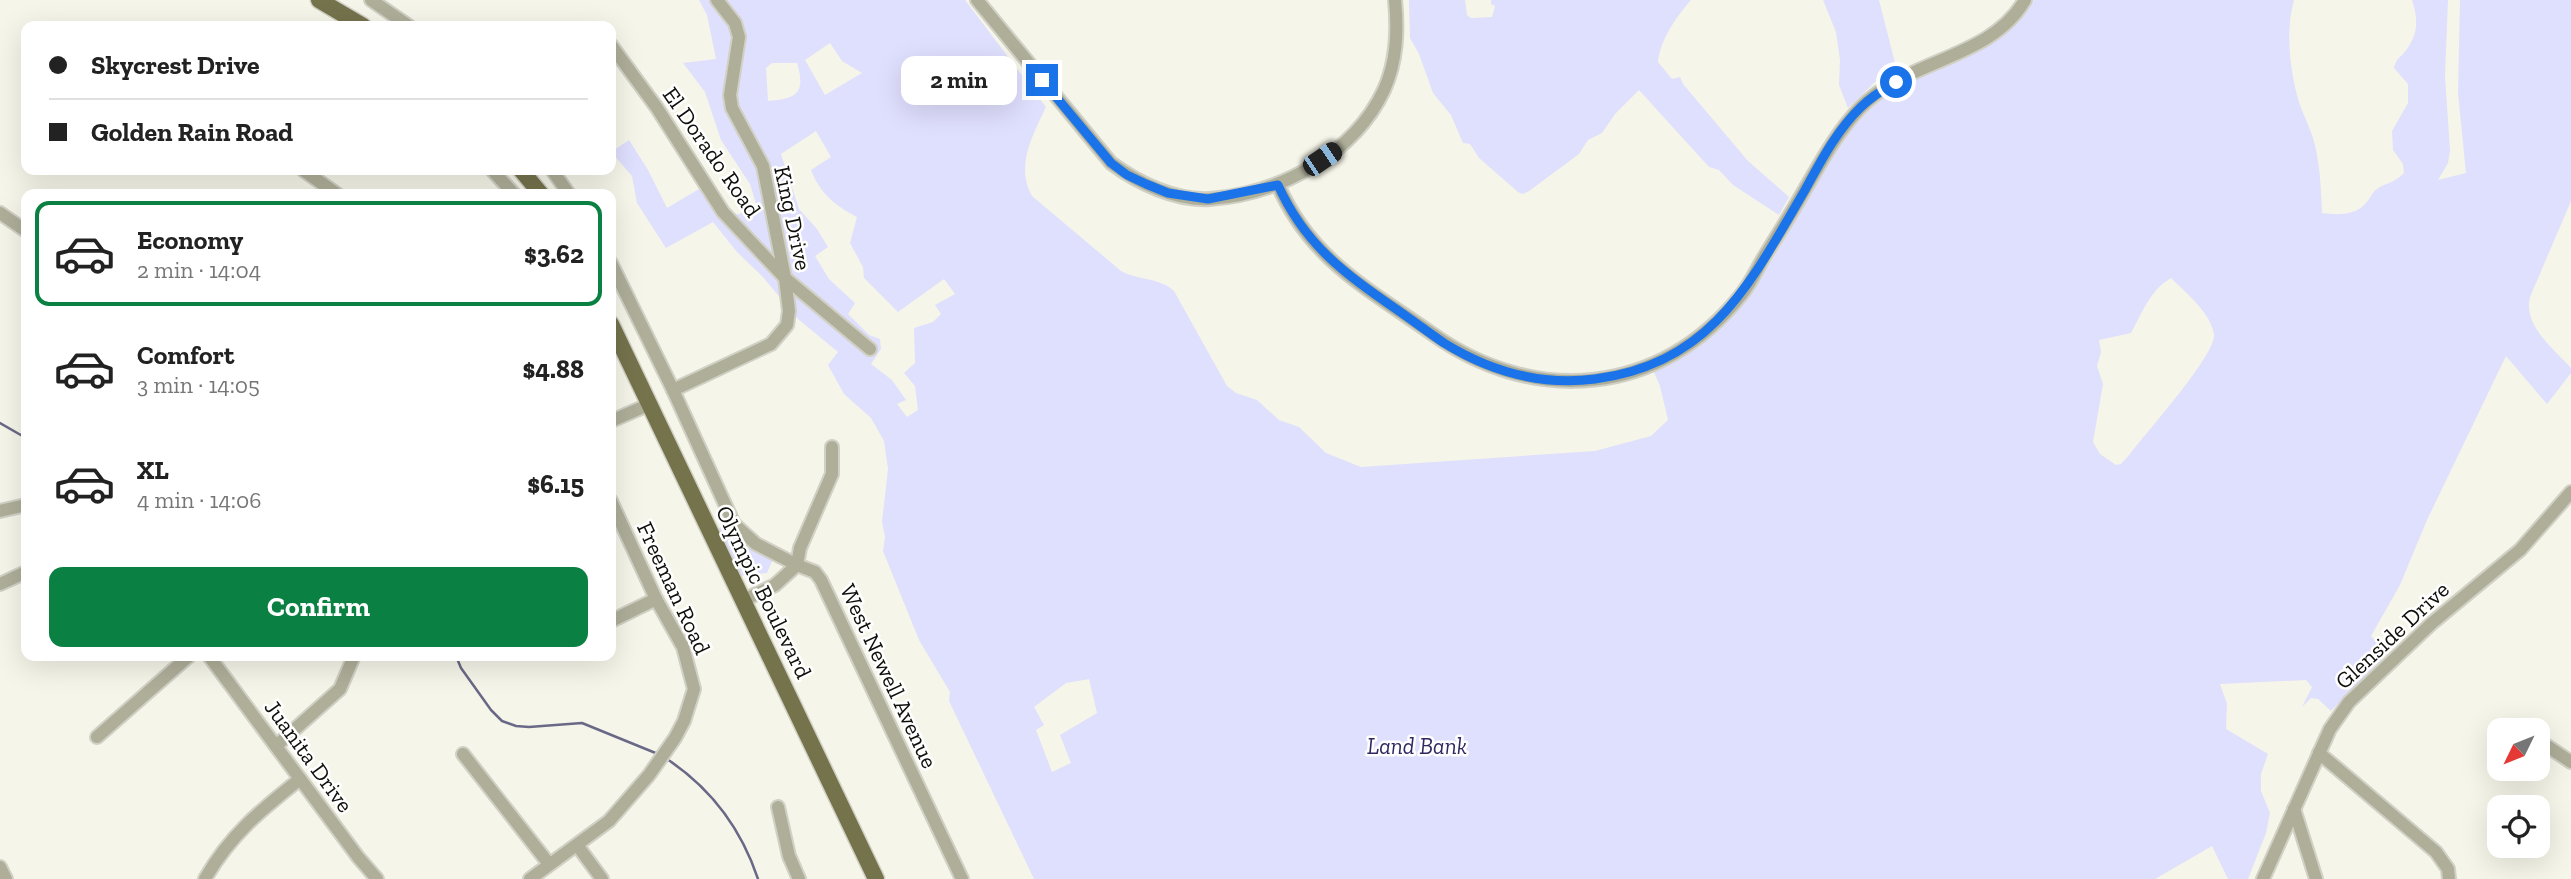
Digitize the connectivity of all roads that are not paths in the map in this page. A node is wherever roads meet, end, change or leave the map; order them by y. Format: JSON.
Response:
{"nodes":[{"id":1,"x":319,"y":0,"type":"edge"},
{"id":2,"x":372,"y":0,"type":"edge"},
{"id":3,"x":717,"y":0,"type":"edge"},
{"id":4,"x":977,"y":0,"type":"edge"},
{"id":5,"x":1395,"y":0,"type":"edge"},
{"id":6,"x":2025,"y":0,"type":"edge"},
{"id":7,"x":355,"y":21,"type":"edge"},
{"id":8,"x":402,"y":21,"type":"edge"},
{"id":9,"x":616,"y":52,"type":"edge"},
{"id":10,"x":310,"y":175,"type":"edge"},
{"id":11,"x":497,"y":175,"type":"edge"},
{"id":12,"x":526,"y":175,"type":"edge"},
{"id":13,"x":1278,"y":185,"type":"junction"},
{"id":14,"x":330,"y":189,"type":"edge"},
{"id":15,"x":509,"y":189,"type":"edge"},
{"id":16,"x":537,"y":189,"type":"edge"},
{"id":17,"x":0,"y":213,"type":"edge"},
{"id":18,"x":21,"y":228,"type":"edge"},
{"id":19,"x":616,"y":273,"type":"edge"},
{"id":20,"x":785,"y":278,"type":"junction"},
{"id":21,"x":616,"y":335,"type":"edge"},
{"id":22,"x":870,"y":349,"type":"dead end"},
{"id":23,"x":673,"y":390,"type":"junction"},
{"id":24,"x":648,"y":405,"type":"junction"},
{"id":25,"x":616,"y":419,"type":"edge"},
{"id":26,"x":832,"y":447,"type":"dead end"},
{"id":27,"x":2571,"y":492,"type":"edge"},
{"id":28,"x":21,"y":506,"type":"edge"},
{"id":29,"x":0,"y":511,"type":"edge"},
{"id":30,"x":616,"y":511,"type":"edge"},
{"id":31,"x":797,"y":565,"type":"junction"},
{"id":32,"x":21,"y":574,"type":"edge"},
{"id":33,"x":0,"y":584,"type":"edge"},
{"id":34,"x":656,"y":599,"type":"junction"},
{"id":35,"x":742,"y":601,"type":"junction"},
{"id":36,"x":616,"y":619,"type":"edge"},
{"id":37,"x":183,"y":661,"type":"edge"},
{"id":38,"x":213,"y":661,"type":"edge"},
{"id":39,"x":352,"y":661,"type":"edge"},
{"id":40,"x":97,"y":737,"type":"dead end"},
{"id":41,"x":276,"y":746,"type":"junction"},
{"id":42,"x":2550,"y":748,"type":"edge"},
{"id":43,"x":2319,"y":753,"type":"junction"},
{"id":44,"x":463,"y":754,"type":"dead end"},
{"id":45,"x":2571,"y":762,"type":"edge"},
{"id":46,"x":300,"y":779,"type":"junction"},
{"id":47,"x":778,"y":807,"type":"dead end"},
{"id":48,"x":2294,"y":809,"type":"junction"},
{"id":49,"x":577,"y":845,"type":"junction"},
{"id":50,"x":550,"y":864,"type":"junction"},
{"id":51,"x":0,"y":867,"type":"edge"},
{"id":52,"x":6,"y":879,"type":"edge"},
{"id":53,"x":205,"y":879,"type":"edge"},
{"id":54,"x":377,"y":879,"type":"edge"},
{"id":55,"x":530,"y":879,"type":"edge"},
{"id":56,"x":603,"y":879,"type":"edge"},
{"id":57,"x":799,"y":879,"type":"edge"},
{"id":58,"x":876,"y":879,"type":"edge"},
{"id":59,"x":962,"y":879,"type":"edge"},
{"id":60,"x":2263,"y":879,"type":"edge"},
{"id":61,"x":2316,"y":879,"type":"edge"},
{"id":62,"x":2449,"y":879,"type":"edge"}],
"edges":[{"from":1,"to":7,"type":"main road"},
{"from":2,"to":8,"type":"street"},
{"from":3,"to":20,"type":"street","name":"King Drive"},
{"from":4,"to":13,"type":"street"},
{"from":5,"to":13,"type":"street"},
{"from":6,"to":13,"type":"street"},
{"from":9,"to":20,"type":"street","name":"El Dorado Road"},
{"from":10,"to":14,"type":"street"},
{"from":11,"to":15,"type":"street"},
{"from":12,"to":16,"type":"main road"},
{"from":17,"to":18,"type":"street"},
{"from":19,"to":23,"type":"street","name":"West Newell Avenue"},
{"from":20,"to":22,"type":"street","name":"El Dorado Road"},
{"from":20,"to":23,"type":"street","name":"King Drive"},
{"from":21,"to":24,"type":"main road","name":"Olympic Boulevard"},
{"from":23,"to":31,"type":"street","name":"West Newell Avenue"},
{"from":24,"to":25,"type":"street"},
{"from":24,"to":35,"type":"main road","name":"Olympic Boulevard"},
{"from":26,"to":31,"type":"street"},
{"from":27,"to":43,"type":"street","name":"Glenside Drive"},
{"from":28,"to":29,"type":"street"},
{"from":30,"to":34,"type":"street","name":"Freeman Road"},
{"from":31,"to":35,"type":"street"},
{"from":31,"to":59,"type":"street","name":"West Newell Avenue"},
{"from":32,"to":33,"type":"street"},
{"from":34,"to":36,"type":"street"},
{"from":34,"to":49,"type":"street","name":"Freeman Road"},
{"from":35,"to":58,"type":"main road","name":"Olympic Boulevard"},
{"from":37,"to":40,"type":"street"},
{"from":38,"to":41,"type":"street","name":"Juanita Drive"},
{"from":39,"to":41,"type":"street"},
{"from":41,"to":46,"type":"street","name":"Juanita Drive"},
{"from":42,"to":45,"type":"street"},
{"from":43,"to":48,"type":"street","name":"Glenside Drive"},
{"from":43,"to":62,"type":"street"},
{"from":44,"to":50,"type":"street"},
{"from":46,"to":53,"type":"street"},
{"from":46,"to":54,"type":"street","name":"Juanita Drive"},
{"from":47,"to":57,"type":"street"},
{"from":48,"to":60,"type":"street","name":"Glenside Drive"},
{"from":48,"to":61,"type":"street"},
{"from":49,"to":50,"type":"street","name":"Freeman Road"},
{"from":49,"to":56,"type":"street"},
{"from":50,"to":55,"type":"street","name":"Freeman Road"},
{"from":51,"to":52,"type":"street"}]}
